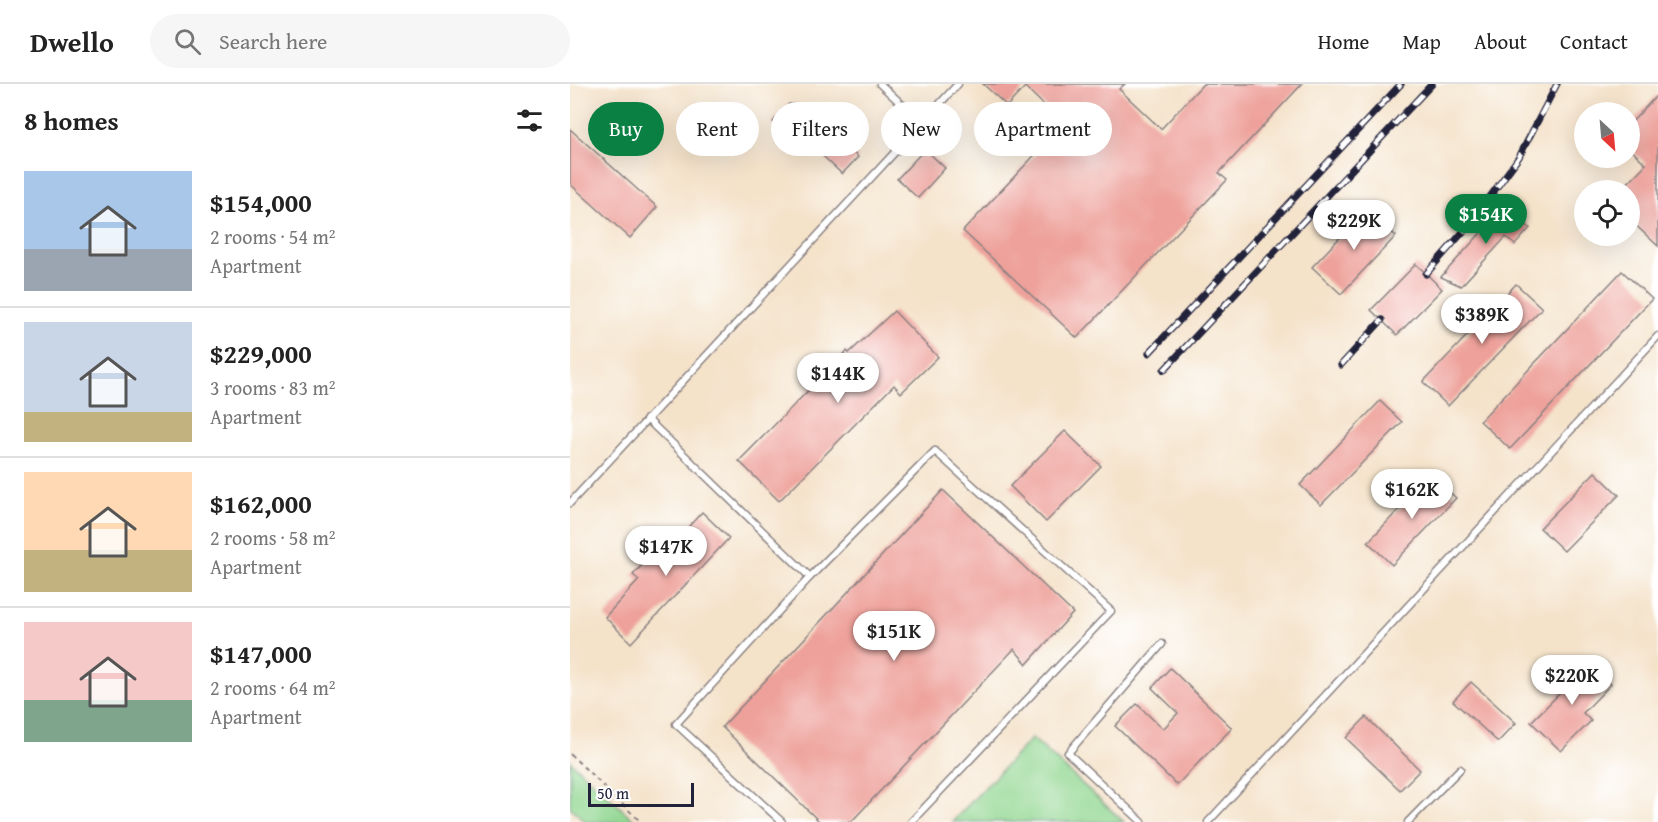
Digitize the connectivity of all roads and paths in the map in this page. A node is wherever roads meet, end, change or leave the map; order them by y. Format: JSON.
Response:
{"nodes":[{"id":1,"x":880,"y":84,"type":"edge"},
{"id":2,"x":958,"y":84,"type":"edge"},
{"id":3,"x":899,"y":102,"type":"edge"},
{"id":4,"x":941,"y":102,"type":"edge"},
{"id":5,"x":891,"y":156,"type":"edge"},
{"id":6,"x":1658,"y":336,"type":"edge"},
{"id":7,"x":647,"y":419,"type":"junction"},
{"id":8,"x":570,"y":503,"type":"edge"},
{"id":9,"x":810,"y":577,"type":"junction"},
{"id":10,"x":1162,"y":644,"type":"dead end"},
{"id":11,"x":570,"y":754,"type":"edge"},
{"id":12,"x":1460,"y":769,"type":"dead end"},
{"id":13,"x":641,"y":822,"type":"edge"},
{"id":14,"x":782,"y":822,"type":"edge"},
{"id":15,"x":911,"y":822,"type":"edge"},
{"id":16,"x":1142,"y":822,"type":"edge"},
{"id":17,"x":1208,"y":822,"type":"edge"},
{"id":18,"x":1408,"y":822,"type":"edge"}],
"edges":[{"from":1,"to":3,"type":"lane"},
{"from":2,"to":4,"type":"lane"},
{"from":5,"to":7,"type":"lane"},
{"from":6,"to":17,"type":"lane"},
{"from":7,"to":8,"type":"lane"},
{"from":7,"to":9,"type":"lane"},
{"from":9,"to":14,"type":"lane"},
{"from":9,"to":15,"type":"lane"},
{"from":10,"to":16,"type":"lane"},
{"from":11,"to":13,"type":"path"},
{"from":12,"to":18,"type":"lane"}]}
